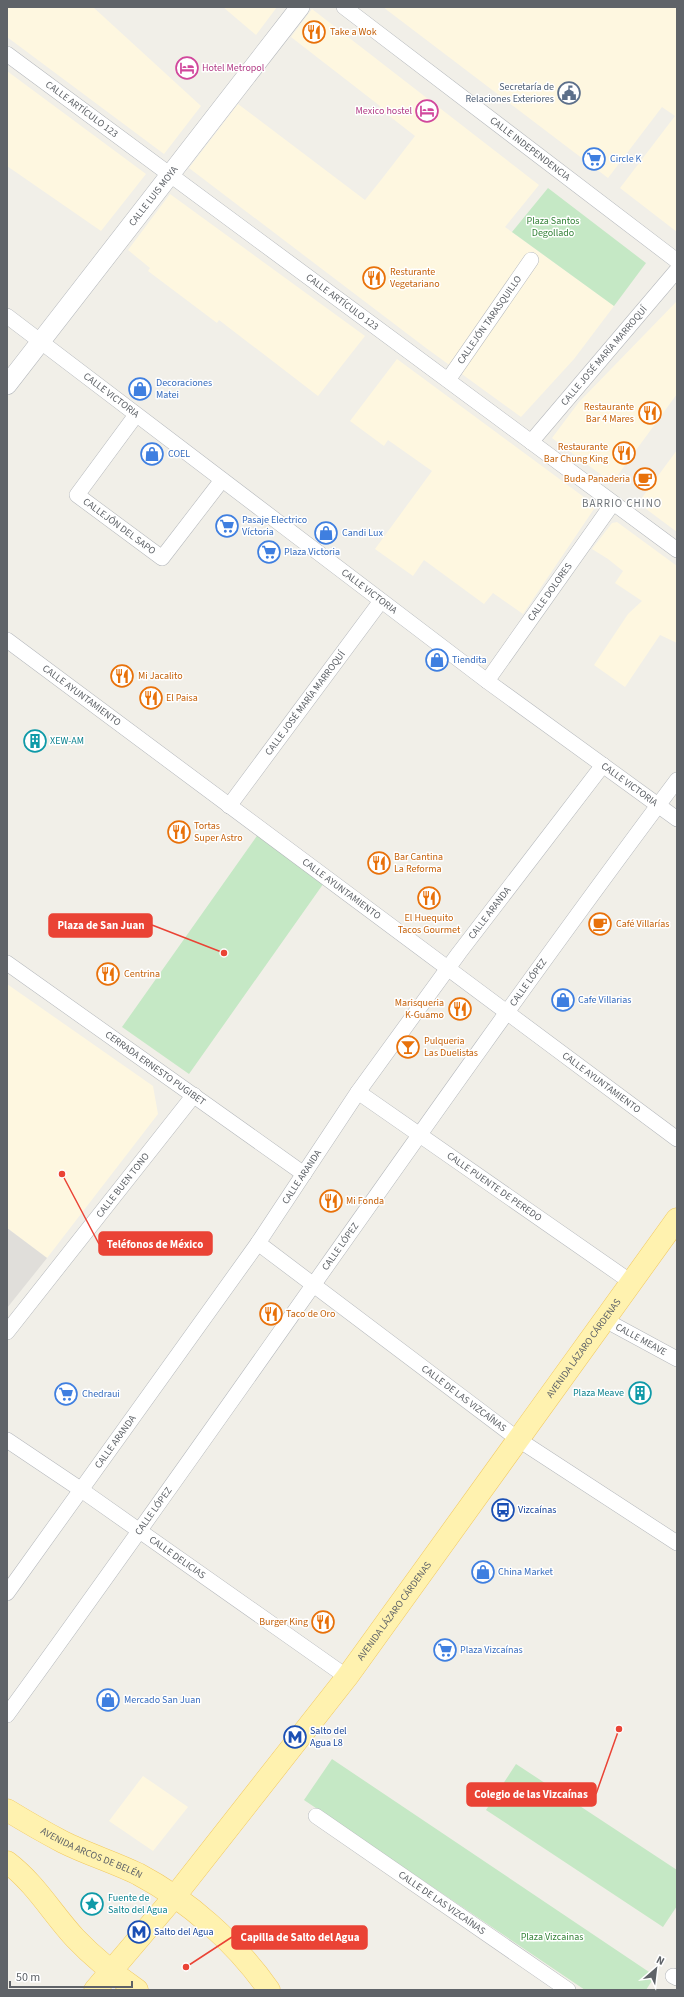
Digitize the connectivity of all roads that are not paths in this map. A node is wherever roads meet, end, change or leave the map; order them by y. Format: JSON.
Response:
{"nodes":[{"id":1,"x":300,"y":7,"type":"edge"},
{"id":2,"x":344,"y":7,"type":"edge"},
{"id":3,"x":7,"y":54,"type":"edge"},
{"id":4,"x":170,"y":175,"type":"junction"},
{"id":5,"x":531,"y":260,"type":"dead end"},
{"id":6,"x":677,"y":261,"type":"edge"},
{"id":7,"x":677,"y":270,"type":"edge"},
{"id":8,"x":7,"y":316,"type":"edge"},
{"id":9,"x":40,"y":342,"type":"junction"},
{"id":10,"x":448,"y":380,"type":"junction"},
{"id":11,"x":7,"y":385,"type":"edge"},
{"id":12,"x":136,"y":415,"type":"junction"},
{"id":13,"x":531,"y":442,"type":"junction"},
{"id":14,"x":222,"y":480,"type":"junction"},
{"id":15,"x":613,"y":503,"type":"junction"},
{"id":16,"x":677,"y":550,"type":"edge"},
{"id":17,"x":381,"y":601,"type":"junction"},
{"id":18,"x":7,"y":640,"type":"edge"},
{"id":19,"x":487,"y":681,"type":"junction"},
{"id":20,"x":603,"y":765,"type":"junction"},
{"id":21,"x":677,"y":780,"type":"edge"},
{"id":22,"x":658,"y":805,"type":"junction"},
{"id":23,"x":229,"y":806,"type":"junction"},
{"id":24,"x":677,"y":819,"type":"edge"},
{"id":25,"x":7,"y":963,"type":"edge"},
{"id":26,"x":448,"y":968,"type":"junction"},
{"id":27,"x":507,"y":1012,"type":"junction"},
{"id":28,"x":358,"y":1092,"type":"junction"},
{"id":29,"x":194,"y":1095,"type":"junction"},
{"id":30,"x":420,"y":1135,"type":"junction"},
{"id":31,"x":677,"y":1138,"type":"edge"},
{"id":32,"x":304,"y":1174,"type":"junction"},
{"id":33,"x":677,"y":1219,"type":"edge"},
{"id":34,"x":258,"y":1243,"type":"junction"},
{"id":35,"x":631,"y":1282,"type":"junction"},
{"id":36,"x":315,"y":1285,"type":"junction"},
{"id":37,"x":605,"y":1320,"type":"junction"},
{"id":38,"x":7,"y":1332,"type":"edge"},
{"id":39,"x":677,"y":1359,"type":"edge"},
{"id":40,"x":7,"y":1440,"type":"edge"},
{"id":41,"x":519,"y":1440,"type":"junction"},
{"id":42,"x":80,"y":1489,"type":"junction"},
{"id":43,"x":140,"y":1532,"type":"junction"},
{"id":44,"x":677,"y":1543,"type":"edge"},
{"id":45,"x":7,"y":1593,"type":"edge"},
{"id":46,"x":347,"y":1677,"type":"junction"},
{"id":47,"x":7,"y":1715,"type":"edge"},
{"id":48,"x":7,"y":1810,"type":"edge"},
{"id":49,"x":316,"y":1816,"type":"dead end"},
{"id":50,"x":7,"y":1862,"type":"edge"},
{"id":51,"x":175,"y":1896,"type":"junction"},
{"id":52,"x":110,"y":1972,"type":"junction"},
{"id":53,"x":94,"y":1990,"type":"edge"},
{"id":54,"x":136,"y":1990,"type":"edge"},
{"id":55,"x":269,"y":1990,"type":"edge"},
{"id":56,"x":568,"y":1990,"type":"edge"}],
"edges":[{"from":1,"to":4,"type":"street","name":"CALLE LUIS MOYA"},
{"from":2,"to":6,"type":"street","name":"CALLE INDEPENDENCIA"},
{"from":3,"to":4,"type":"street","name":"CALLE ARTÍCULO 123"},
{"from":4,"to":9,"type":"street","name":"CALLE LUIS MOYA"},
{"from":4,"to":10,"type":"street","name":"CALLE ARTÍCULO 123"},
{"from":5,"to":10,"type":"street","name":"CALLEJÓN TARASQUILLO"},
{"from":7,"to":13,"type":"street","name":"CALLE JOSÉ MARÍA MARROQUÍ"},
{"from":8,"to":9,"type":"street","name":"CALLE VICTORIA"},
{"from":9,"to":11,"type":"street","name":"CALLE LUIS MOYA"},
{"from":9,"to":12,"type":"street","name":"CALLE VICTORIA"},
{"from":10,"to":13,"type":"street","name":"CALLE ARTÍCULO 123"},
{"from":12,"to":14,"type":"street","name":"CALLE VICTORIA"},
{"from":12,"to":14,"type":"street","name":"CALLEJÓN DEL SAPO"},
{"from":13,"to":15,"type":"street","name":"CALLE ARTÍCULO 123"},
{"from":14,"to":17,"type":"street","name":"CALLE VICTORIA"},
{"from":15,"to":16,"type":"street","name":"CALLE ARTÍCULO 123"},
{"from":15,"to":19,"type":"street","name":"CALLE DOLORES"},
{"from":17,"to":19,"type":"street","name":"CALLE VICTORIA"},
{"from":17,"to":23,"type":"street","name":"CALLE JOSÉ MARÍA MARROQUÍ"},
{"from":18,"to":23,"type":"street","name":"CALLE AYUNTAMIENTO"},
{"from":19,"to":20,"type":"street","name":"CALLE VICTORIA"},
{"from":20,"to":22,"type":"street","name":"CALLE VICTORIA"},
{"from":20,"to":26,"type":"street","name":"CALLE ARANDA"},
{"from":21,"to":22,"type":"street","name":"CALLE LÓPEZ"},
{"from":22,"to":24,"type":"street","name":"CALLE VICTORIA"},
{"from":22,"to":27,"type":"street","name":"CALLE LÓPEZ"},
{"from":23,"to":26,"type":"street","name":"CALLE AYUNTAMIENTO"},
{"from":25,"to":29,"type":"street","name":"CERRADA ERNESTO PUGIBET"},
{"from":26,"to":27,"type":"street","name":"CALLE AYUNTAMIENTO"},
{"from":26,"to":28,"type":"street","name":"CALLE ARANDA"},
{"from":27,"to":30,"type":"street","name":"CALLE LÓPEZ"},
{"from":27,"to":31,"type":"street","name":"CALLE AYUNTAMIENTO"},
{"from":28,"to":30,"type":"street","name":"CALLE PUENTE DE PEREDO"},
{"from":28,"to":32,"type":"street","name":"CALLE ARANDA"},
{"from":29,"to":32,"type":"street","name":"CERRADA ERNESTO PUGIBET"},
{"from":29,"to":38,"type":"street","name":"CALLE BUEN TONO"},
{"from":30,"to":35,"type":"street","name":"CALLE PUENTE DE PEREDO"},
{"from":30,"to":36,"type":"street","name":"CALLE LÓPEZ"},
{"from":32,"to":34,"type":"street","name":"CALLE ARANDA"},
{"from":33,"to":35,"type":"main road","name":"AVENIDA LÁZARO CÁRDENAS"},
{"from":34,"to":36,"type":"street","name":"CALLE DE LAS VIZCAÍNAS"},
{"from":34,"to":42,"type":"street","name":"CALLE ARANDA"},
{"from":35,"to":37,"type":"main road","name":"AVENIDA LÁZARO CÁRDENAS"},
{"from":36,"to":41,"type":"street","name":"CALLE DE LAS VIZCAÍNAS"},
{"from":36,"to":43,"type":"street","name":"CALLE LÓPEZ"},
{"from":37,"to":39,"type":"street","name":"CALLE MEAVE"},
{"from":37,"to":41,"type":"main road","name":"AVENIDA LÁZARO CÁRDENAS"},
{"from":40,"to":42,"type":"street","name":"CALLE DELICIAS"},
{"from":41,"to":44,"type":"street","name":"CALLE DE LAS VIZCAÍNAS"},
{"from":41,"to":46,"type":"main road","name":"AVENIDA LÁZARO CÁRDENAS"},
{"from":42,"to":43,"type":"street","name":"CALLE DELICIAS"},
{"from":42,"to":45,"type":"street","name":"CALLE ARANDA"},
{"from":43,"to":46,"type":"street","name":"CALLE DELICIAS"},
{"from":43,"to":47,"type":"street","name":"CALLE LÓPEZ"},
{"from":46,"to":51,"type":"main road","name":"AVENIDA LÁZARO CÁRDENAS"},
{"from":48,"to":51,"type":"main road","name":"AVENIDA ARCOS DE BELÉN"},
{"from":49,"to":56,"type":"street","name":"CALLE DE LAS VIZCAÍNAS"},
{"from":50,"to":52,"type":"main road"},
{"from":51,"to":52,"type":"main road","name":"AVENIDA LÁZARO CÁRDENAS"},
{"from":51,"to":55,"type":"main road","name":"AVENIDA ARCOS DE BELÉN"},
{"from":52,"to":53,"type":"main road","name":"AVENIDA LÁZARO CÁRDENAS"},
{"from":52,"to":54,"type":"main road"}]}
